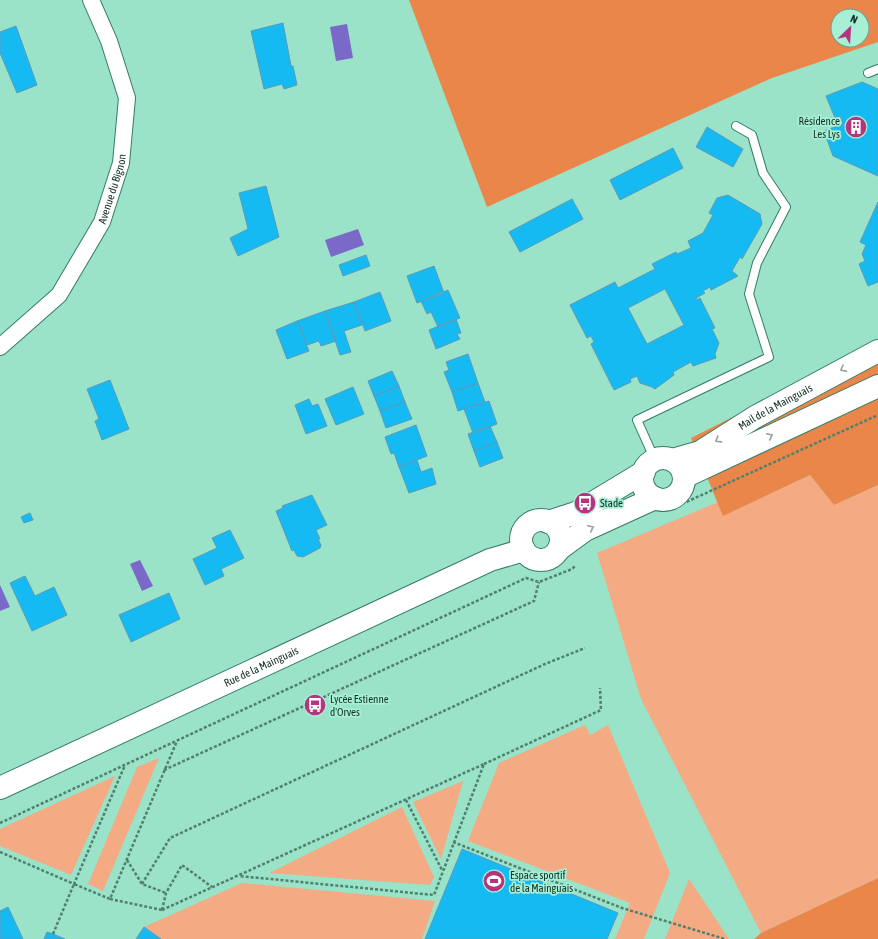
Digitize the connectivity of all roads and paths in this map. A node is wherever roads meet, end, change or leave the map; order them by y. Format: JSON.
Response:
{"nodes":[{"id":1,"x":91,"y":0,"type":"edge"},
{"id":2,"x":878,"y":69,"type":"edge"},
{"id":3,"x":868,"y":72,"type":"dead end"},
{"id":4,"x":736,"y":126,"type":"dead end"},
{"id":5,"x":0,"y":347,"type":"edge"},
{"id":6,"x":878,"y":351,"type":"edge"},
{"id":7,"x":878,"y":386,"type":"edge"},
{"id":8,"x":878,"y":414,"type":"edge"},
{"id":9,"x":664,"y":467,"type":"junction"},
{"id":10,"x":662,"y":504,"type":"junction"},
{"id":11,"x":548,"y":522,"type":"junction"},
{"id":12,"x":559,"y":549,"type":"junction"},
{"id":13,"x":524,"y":550,"type":"junction"},
{"id":14,"x":581,"y":560,"type":"dead end"},
{"id":15,"x":539,"y":582,"type":"junction"},
{"id":16,"x":585,"y":648,"type":"dead end"},
{"id":17,"x":600,"y":688,"type":"dead end"},
{"id":18,"x":176,"y":740,"type":"junction"},
{"id":19,"x":484,"y":764,"type":"junction"},
{"id":20,"x":125,"y":765,"type":"junction"},
{"id":21,"x":164,"y":770,"type":"junction"},
{"id":22,"x":0,"y":788,"type":"edge"},
{"id":23,"x":406,"y":800,"type":"junction"},
{"id":24,"x":0,"y":823,"type":"edge"},
{"id":25,"x":453,"y":842,"type":"junction"},
{"id":26,"x":0,"y":852,"type":"edge"},
{"id":27,"x":127,"y":859,"type":"junction"},
{"id":28,"x":442,"y":870,"type":"junction"},
{"id":29,"x":239,"y":876,"type":"junction"},
{"id":30,"x":74,"y":884,"type":"junction"},
{"id":31,"x":142,"y":884,"type":"junction"},
{"id":32,"x":213,"y":888,"type":"junction"},
{"id":33,"x":166,"y":893,"type":"junction"},
{"id":34,"x":110,"y":899,"type":"junction"},
{"id":35,"x":162,"y":910,"type":"junction"},
{"id":36,"x":54,"y":934,"type":"dead end"},
{"id":37,"x":725,"y":939,"type":"edge"}],
"edges":[{"from":1,"to":5,"type":"street","name":"Avenue du Bignon"},
{"from":2,"to":3,"type":"lane"},
{"from":4,"to":9,"type":"lane"},
{"from":6,"to":9,"type":"street","name":"Mail de la Mainguais","one_way":true},
{"from":9,"to":7,"type":"street","name":"Mail de la Mainguais","one_way":true},
{"from":8,"to":10,"type":"path"},
{"from":9,"to":10,"type":"street"},
{"from":9,"to":10,"type":"street"},
{"from":9,"to":11,"type":"street","name":"Mail de la Mainguais"},
{"from":12,"to":10,"type":"street","one_way":true},
{"from":11,"to":12,"type":"street"},
{"from":11,"to":13,"type":"street"},
{"from":12,"to":13,"type":"street"},
{"from":13,"to":22,"type":"street","name":"Rue de la Mainguais"},
{"from":14,"to":15,"type":"path"},
{"from":15,"to":18,"type":"path"},
{"from":15,"to":21,"type":"path"},
{"from":16,"to":31,"type":"path"},
{"from":17,"to":19,"type":"path"},
{"from":18,"to":20,"type":"path"},
{"from":18,"to":21,"type":"path"},
{"from":19,"to":23,"type":"path"},
{"from":19,"to":25,"type":"path"},
{"from":20,"to":24,"type":"path"},
{"from":20,"to":30,"type":"path"},
{"from":21,"to":27,"type":"path"},
{"from":23,"to":28,"type":"path"},
{"from":23,"to":29,"type":"path"},
{"from":25,"to":28,"type":"path"},
{"from":25,"to":37,"type":"path"},
{"from":26,"to":30,"type":"path"},
{"from":27,"to":31,"type":"path"},
{"from":27,"to":34,"type":"path"},
{"from":28,"to":29,"type":"path"},
{"from":29,"to":32,"type":"path"},
{"from":30,"to":34,"type":"path"},
{"from":30,"to":36,"type":"path"},
{"from":31,"to":33,"type":"path"},
{"from":32,"to":33,"type":"path"},
{"from":32,"to":35,"type":"path"},
{"from":33,"to":35,"type":"path"},
{"from":34,"to":35,"type":"path"}]}
